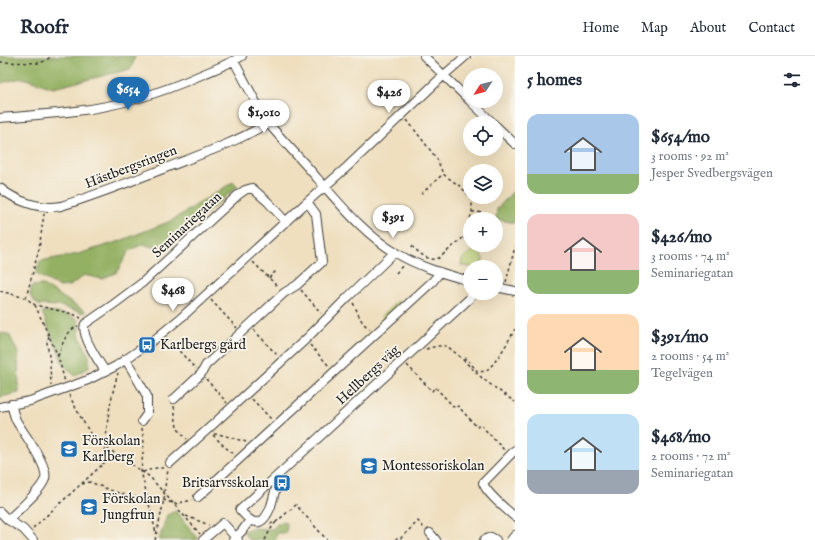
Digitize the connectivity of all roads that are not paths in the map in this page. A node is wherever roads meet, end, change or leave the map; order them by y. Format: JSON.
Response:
{"nodes":[{"id":1,"x":242,"y":56,"type":"edge"},
{"id":2,"x":424,"y":56,"type":"edge"},
{"id":3,"x":466,"y":56,"type":"edge"},
{"id":4,"x":234,"y":61,"type":"junction"},
{"id":5,"x":444,"y":75,"type":"junction"},
{"id":6,"x":463,"y":94,"type":"edge"},
{"id":7,"x":477,"y":108,"type":"edge"},
{"id":8,"x":486,"y":116,"type":"edge"},
{"id":9,"x":0,"y":118,"type":"edge"},
{"id":10,"x":268,"y":123,"type":"junction"},
{"id":11,"x":503,"y":133,"type":"edge"},
{"id":12,"x":515,"y":144,"type":"edge"},
{"id":13,"x":325,"y":186,"type":"junction"},
{"id":14,"x":0,"y":188,"type":"edge"},
{"id":15,"x":307,"y":202,"type":"junction"},
{"id":16,"x":286,"y":222,"type":"junction"},
{"id":17,"x":395,"y":252,"type":"junction"},
{"id":18,"x":440,"y":272,"type":"junction"},
{"id":19,"x":463,"y":279,"type":"edge"},
{"id":20,"x":503,"y":289,"type":"edge"},
{"id":21,"x":515,"y":291,"type":"edge"},
{"id":22,"x":469,"y":300,"type":"edge"},
{"id":23,"x":125,"y":359,"type":"junction"},
{"id":24,"x":105,"y":371,"type":"junction"},
{"id":25,"x":174,"y":399,"type":"road end"},
{"id":26,"x":12,"y":404,"type":"junction"},
{"id":27,"x":0,"y":406,"type":"edge"},
{"id":28,"x":142,"y":421,"type":"road end"},
{"id":29,"x":515,"y":450,"type":"edge"},
{"id":30,"x":170,"y":463,"type":"dead end"},
{"id":31,"x":279,"y":474,"type":"junction"},
{"id":32,"x":198,"y":497,"type":"road end"},
{"id":33,"x":0,"y":512,"type":"edge"},
{"id":34,"x":514,"y":516,"type":"edge"},
{"id":35,"x":8,"y":520,"type":"junction"},
{"id":36,"x":250,"y":520,"type":"junction"},
{"id":37,"x":430,"y":533,"type":"road end"},
{"id":38,"x":515,"y":535,"type":"edge"},
{"id":39,"x":203,"y":539,"type":"edge"},
{"id":40,"x":236,"y":539,"type":"edge"},
{"id":41,"x":33,"y":540,"type":"edge"},
{"id":42,"x":436,"y":540,"type":"edge"},
{"id":43,"x":484,"y":540,"type":"edge"},
{"id":44,"x":496,"y":540,"type":"edge"},
{"id":45,"x":512,"y":540,"type":"edge"}],
"edges":[{"from":1,"to":4,"type":"street"},
{"from":2,"to":5,"type":"street"},
{"from":3,"to":5,"type":"street"},
{"from":4,"to":9,"type":"street"},
{"from":4,"to":10,"type":"street"},
{"from":5,"to":6,"type":"street"},
{"from":5,"to":13,"type":"street"},
{"from":7,"to":8,"type":"street"},
{"from":10,"to":13,"type":"street"},
{"from":10,"to":14,"type":"street","name":"Hästbergsringen"},
{"from":11,"to":12,"type":"street"},
{"from":13,"to":15,"type":"street"},
{"from":13,"to":17,"type":"street"},
{"from":15,"to":16,"type":"street"},
{"from":15,"to":25,"type":"street"},
{"from":16,"to":23,"type":"street"},
{"from":16,"to":24,"type":"street","name":"Seminariegatan"},
{"from":17,"to":18,"type":"street"},
{"from":17,"to":30,"type":"street"},
{"from":18,"to":19,"type":"street"},
{"from":18,"to":32,"type":"street"},
{"from":20,"to":21,"type":"street"},
{"from":22,"to":31,"type":"street","name":"Hellbergs väg"},
{"from":23,"to":24,"type":"street"},
{"from":23,"to":28,"type":"street"},
{"from":24,"to":26,"type":"street"},
{"from":26,"to":27,"type":"street"},
{"from":26,"to":35,"type":"street"},
{"from":29,"to":34,"type":"street"},
{"from":31,"to":36,"type":"street"},
{"from":31,"to":36,"type":"street","name":"Hellbergs väg"},
{"from":33,"to":35,"type":"street"},
{"from":35,"to":41,"type":"street"},
{"from":36,"to":40,"type":"street"},
{"from":37,"to":42,"type":"street"},
{"from":38,"to":45,"type":"street"},
{"from":39,"to":40,"type":"street"},
{"from":43,"to":44,"type":"street"}]}
